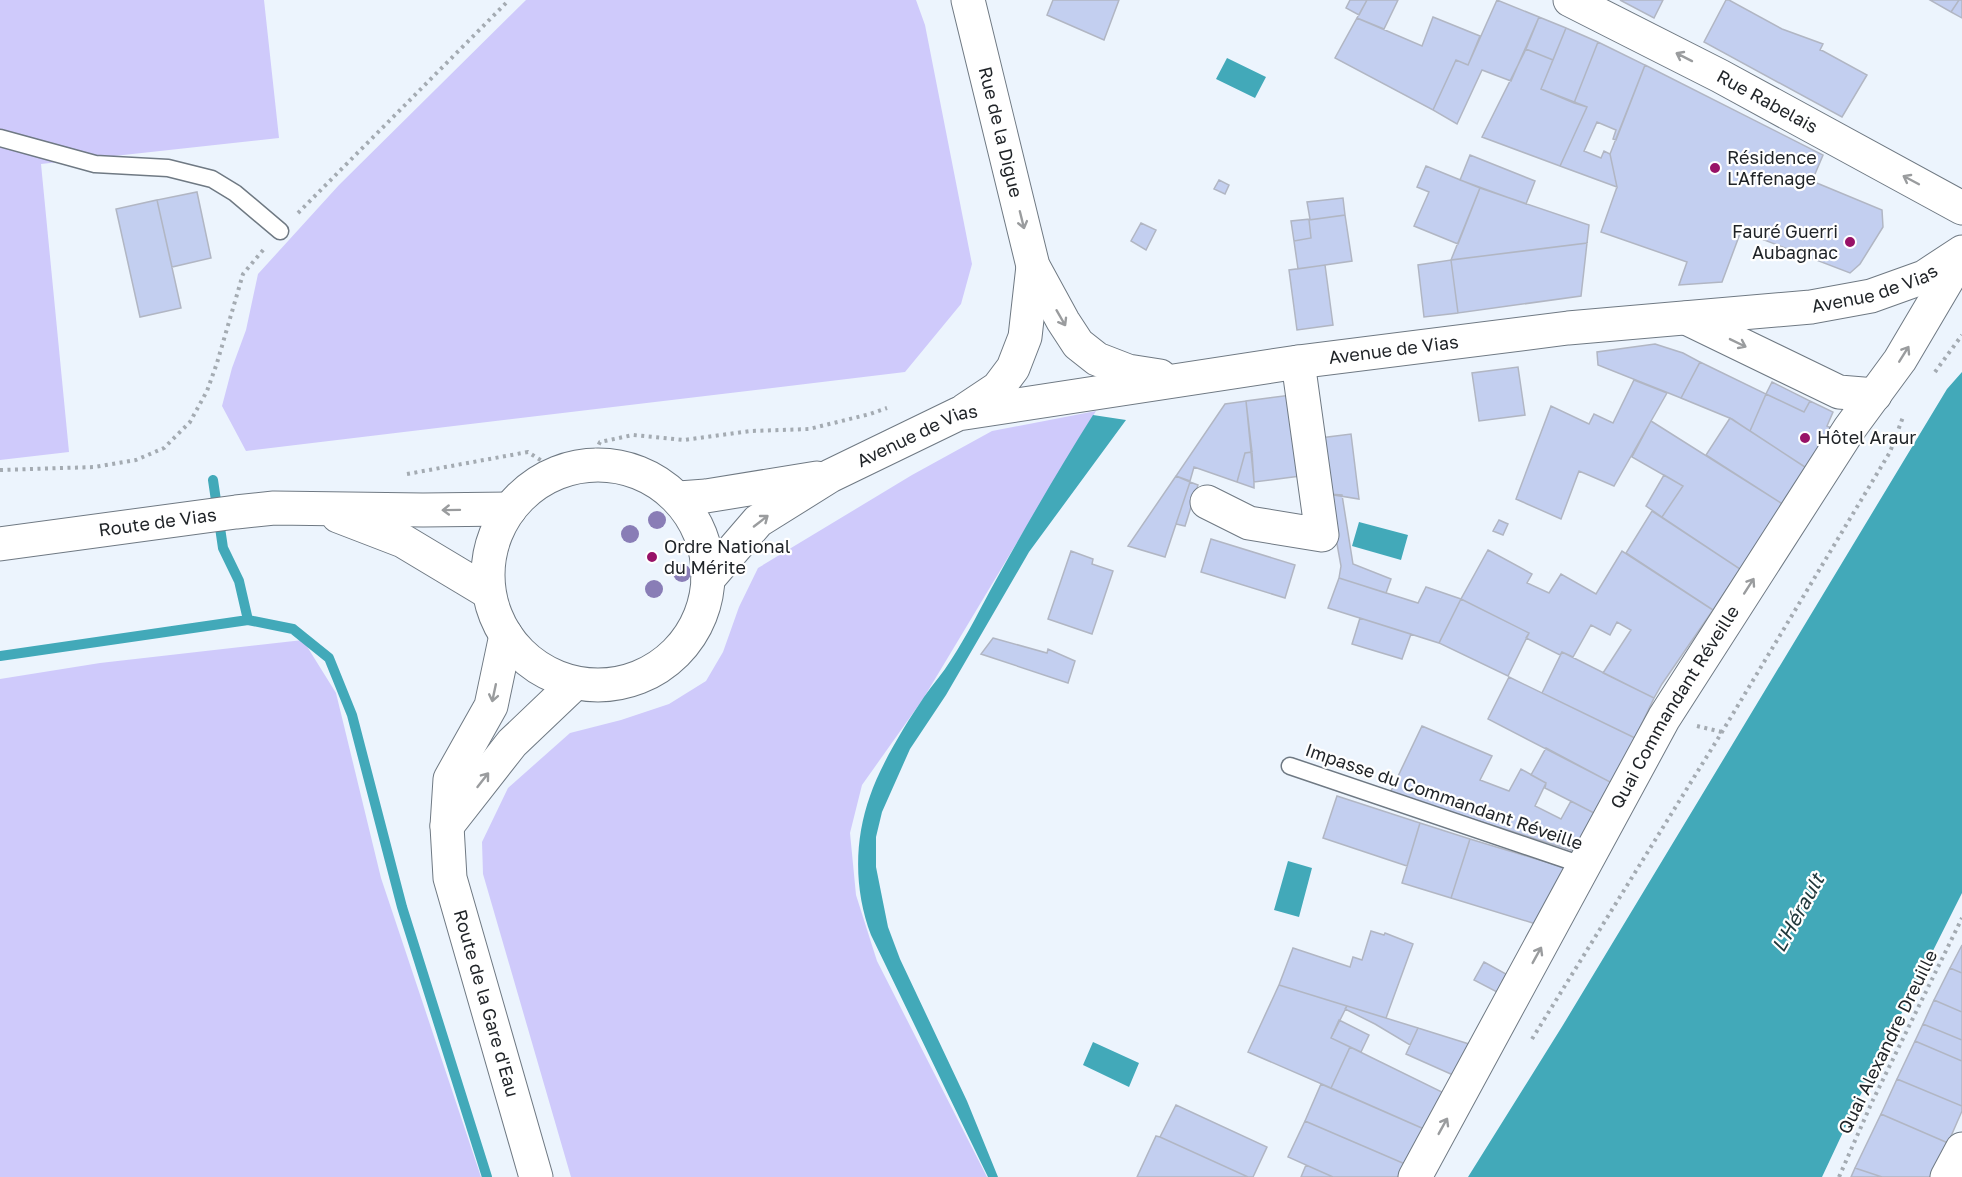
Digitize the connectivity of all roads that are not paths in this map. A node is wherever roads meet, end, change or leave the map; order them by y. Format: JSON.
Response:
{"nodes":[{"id":1,"x":968,"y":0,"type":"edge"},
{"id":2,"x":1582,"y":2,"type":"edge"},
{"id":3,"x":0,"y":138,"type":"edge"},
{"id":4,"x":1962,"y":208,"type":"edge"},
{"id":5,"x":280,"y":231,"type":"road end"},
{"id":6,"x":1962,"y":253,"type":"edge"},
{"id":7,"x":1033,"y":266,"type":"junction"},
{"id":8,"x":1686,"y":318,"type":"junction"},
{"id":9,"x":1298,"y":362,"type":"junction"},
{"id":10,"x":1189,"y":379,"type":"junction"},
{"id":11,"x":1875,"y":395,"type":"junction"},
{"id":12,"x":958,"y":414,"type":"junction"},
{"id":13,"x":830,"y":476,"type":"junction"},
{"id":14,"x":679,"y":498,"type":"junction"},
{"id":15,"x":1208,"y":502,"type":"dead end"},
{"id":16,"x":317,"y":508,"type":"junction"},
{"id":17,"x":510,"y":509,"type":"junction"},
{"id":18,"x":0,"y":544,"type":"edge"},
{"id":19,"x":708,"y":579,"type":"junction"},
{"id":20,"x":488,"y":592,"type":"junction"},
{"id":21,"x":506,"y":635,"type":"junction"},
{"id":22,"x":574,"y":684,"type":"junction"},
{"id":23,"x":1290,"y":766,"type":"dead end"},
{"id":24,"x":447,"y":826,"type":"junction"},
{"id":25,"x":1585,"y":866,"type":"junction"},
{"id":26,"x":1962,"y":1149,"type":"edge"},
{"id":27,"x":536,"y":1177,"type":"edge"},
{"id":28,"x":1415,"y":1177,"type":"edge"},
{"id":29,"x":1947,"y":1177,"type":"edge"}],
"edges":[{"from":1,"to":7,"type":"main road","name":"Rue de la Digue","one_way":true},
{"from":4,"to":2,"type":"main road","name":"Rue Rabelais","one_way":true},
{"from":3,"to":5,"type":"lane"},
{"from":6,"to":8,"type":"main road","name":"Avenue de Vias"},
{"from":11,"to":6,"type":"main road","name":"Quai Commandant Réveille","one_way":true},
{"from":7,"to":10,"type":"main road","name":"Rue de la Digue","one_way":true},
{"from":7,"to":12,"type":"main road","name":"Rue de la Digue"},
{"from":8,"to":9,"type":"main road","name":"Avenue de Vias"},
{"from":8,"to":11,"type":"main road","one_way":true},
{"from":9,"to":10,"type":"main road","name":"Avenue de Vias"},
{"from":9,"to":15,"type":"main road"},
{"from":10,"to":12,"type":"main road","name":"Avenue de Vias"},
{"from":25,"to":11,"type":"main road","name":"Quai Commandant Réveille","one_way":true},
{"from":12,"to":13,"type":"main road","name":"Avenue de Vias"},
{"from":13,"to":14,"type":"main road","name":"Avenue de Vias"},
{"from":19,"to":13,"type":"main road","name":"Avenue de Vias","one_way":true},
{"from":14,"to":17,"type":"main road"},
{"from":14,"to":19,"type":"main road"},
{"from":17,"to":16,"type":"main road","name":"Route de Vias","one_way":true},
{"from":16,"to":18,"type":"main road","name":"Route de Vias"},
{"from":16,"to":20,"type":"main road","name":"Route de Vias"},
{"from":17,"to":20,"type":"main road"},
{"from":19,"to":22,"type":"main road"},
{"from":20,"to":21,"type":"main road"},
{"from":21,"to":22,"type":"main road"},
{"from":21,"to":24,"type":"main road","name":"Route de la Gare d'Eau","one_way":true},
{"from":24,"to":22,"type":"main road","one_way":true},
{"from":23,"to":25,"type":"lane","name":"Impasse du Commandant Réveille"},
{"from":24,"to":27,"type":"main road","name":"Route de la Gare d'Eau"},
{"from":28,"to":25,"type":"main road","name":"Quai Commandant Réveille","one_way":true},
{"from":26,"to":29,"type":"main road"}]}
